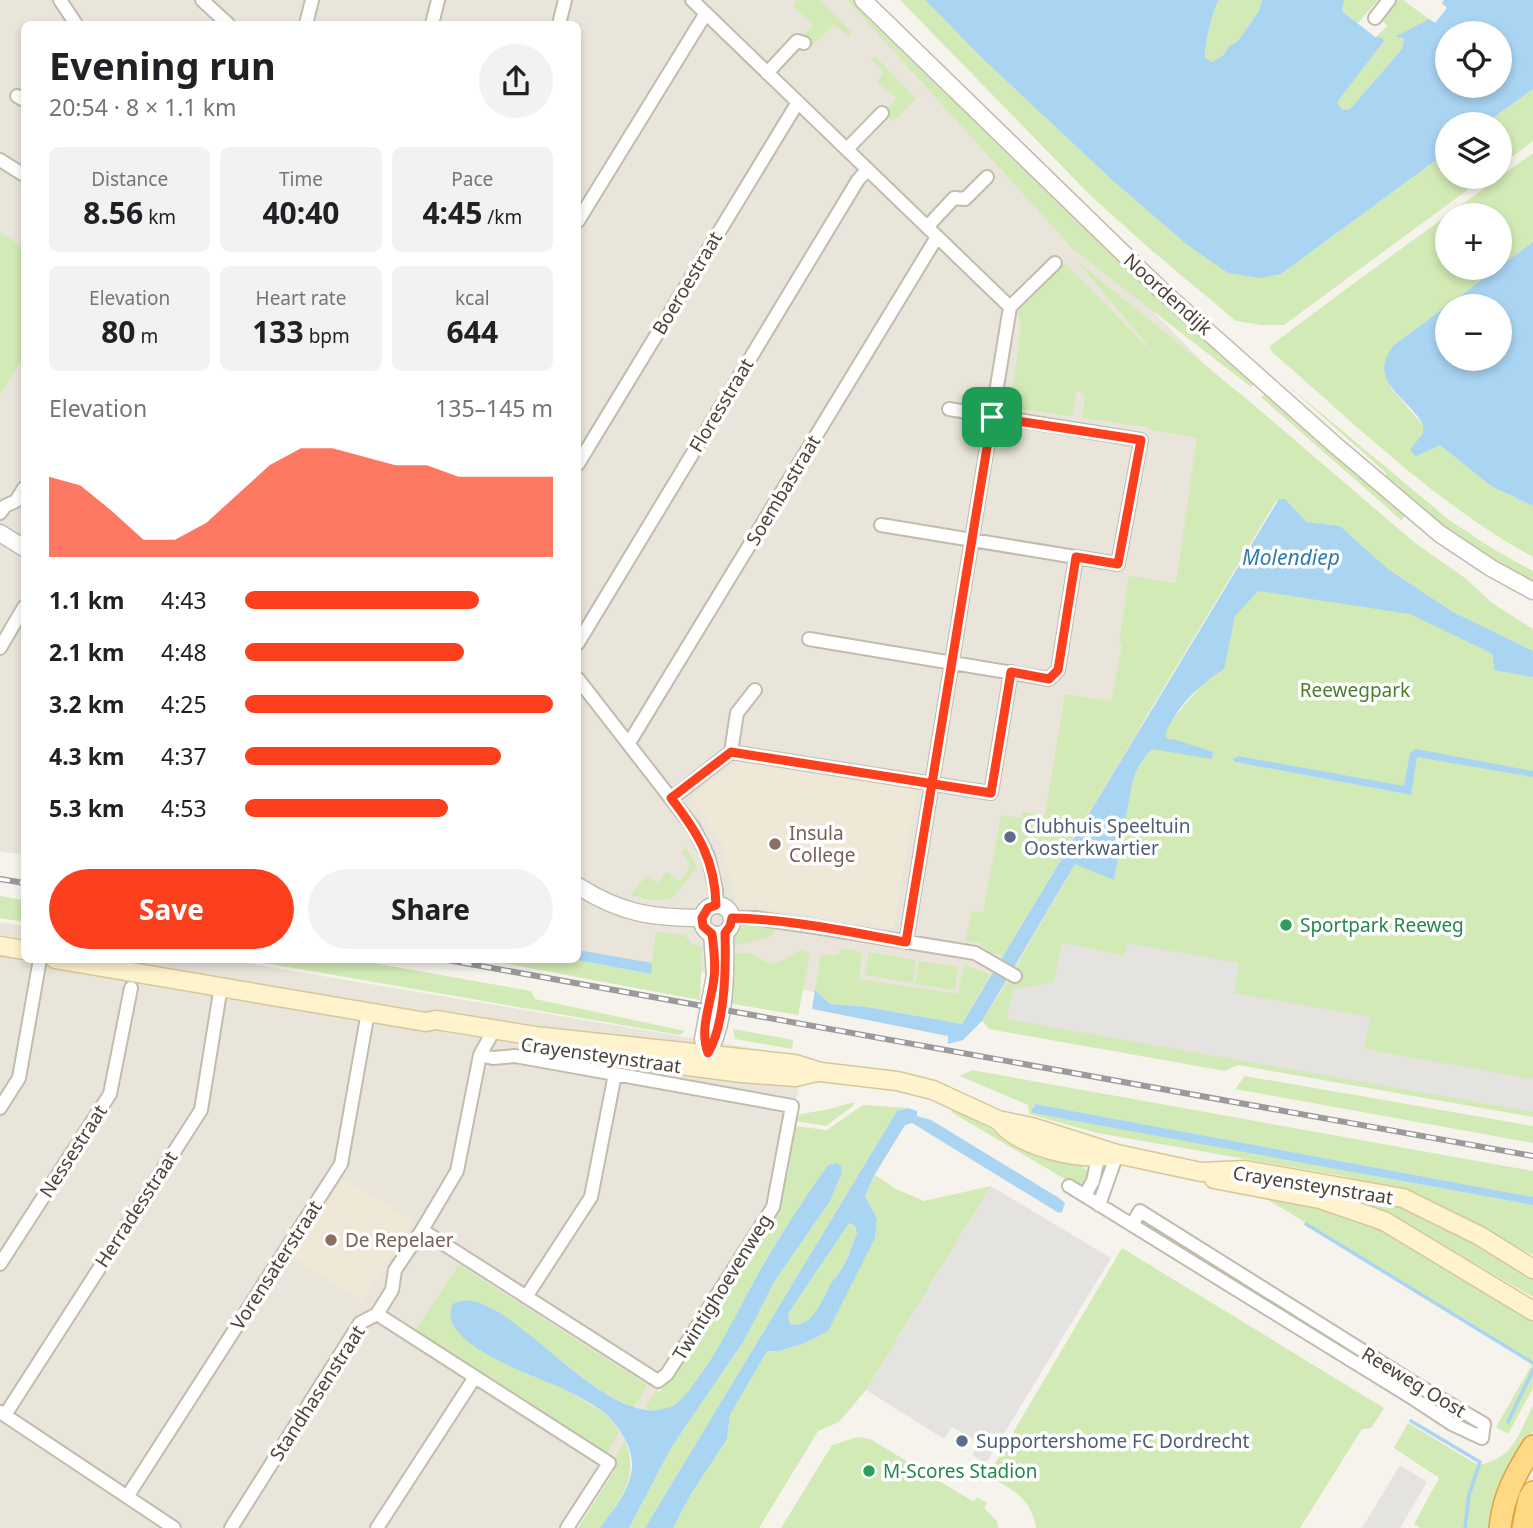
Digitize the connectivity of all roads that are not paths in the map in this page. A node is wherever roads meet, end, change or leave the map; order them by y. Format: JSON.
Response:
{"nodes":[{"id":1,"x":60,"y":0,"type":"edge"},
{"id":2,"x":202,"y":0,"type":"edge"},
{"id":3,"x":312,"y":0,"type":"edge"},
{"id":4,"x":438,"y":0,"type":"edge"},
{"id":5,"x":565,"y":0,"type":"edge"},
{"id":6,"x":692,"y":0,"type":"edge"},
{"id":7,"x":863,"y":0,"type":"edge"},
{"id":8,"x":1389,"y":0,"type":"edge"},
{"id":9,"x":706,"y":13,"type":"junction"},
{"id":10,"x":1375,"y":18,"type":"dead end"},
{"id":11,"x":74,"y":21,"type":"edge"},
{"id":12,"x":225,"y":21,"type":"edge"},
{"id":13,"x":307,"y":21,"type":"edge"},
{"id":14,"x":433,"y":21,"type":"edge"},
{"id":15,"x":560,"y":21,"type":"edge"},
{"id":16,"x":804,"y":43,"type":"dead end"},
{"id":17,"x":768,"y":72,"type":"junction"},
{"id":18,"x":798,"y":102,"type":"junction"},
{"id":19,"x":882,"y":113,"type":"dead end"},
{"id":20,"x":847,"y":149,"type":"junction"},
{"id":21,"x":0,"y":160,"type":"edge"},
{"id":22,"x":867,"y":170,"type":"junction"},
{"id":23,"x":21,"y":173,"type":"edge"},
{"id":24,"x":987,"y":177,"type":"dead end"},
{"id":25,"x":581,"y":213,"type":"edge"},
{"id":26,"x":928,"y":226,"type":"junction"},
{"id":27,"x":937,"y":237,"type":"junction"},
{"id":28,"x":1055,"y":263,"type":"dead end"},
{"id":29,"x":1010,"y":307,"type":"junction"},
{"id":30,"x":949,"y":410,"type":"dead end"},
{"id":31,"x":992,"y":417,"type":"junction"},
{"id":32,"x":581,"y":459,"type":"edge"},
{"id":33,"x":21,"y":493,"type":"edge"},
{"id":34,"x":0,"y":513,"type":"edge"},
{"id":35,"x":881,"y":524,"type":"dead end"},
{"id":36,"x":0,"y":533,"type":"edge"},
{"id":37,"x":971,"y":540,"type":"junction"},
{"id":38,"x":21,"y":546,"type":"edge"},
{"id":39,"x":1076,"y":557,"type":"junction"},
{"id":40,"x":1533,"y":590,"type":"edge"},
{"id":41,"x":21,"y":612,"type":"edge"},
{"id":42,"x":581,"y":638,"type":"edge"},
{"id":43,"x":809,"y":639,"type":"dead end"},
{"id":44,"x":0,"y":648,"type":"edge"},
{"id":45,"x":951,"y":663,"type":"junction"},
{"id":46,"x":1011,"y":672,"type":"junction"},
{"id":47,"x":581,"y":683,"type":"edge"},
{"id":48,"x":754,"y":690,"type":"dead end"},
{"id":49,"x":629,"y":743,"type":"junction"},
{"id":50,"x":731,"y":752,"type":"junction"},
{"id":51,"x":933,"y":783,"type":"junction"},
{"id":52,"x":671,"y":798,"type":"junction"},
{"id":53,"x":581,"y":888,"type":"edge"},
{"id":54,"x":716,"y":905,"type":"junction"},
{"id":55,"x":702,"y":918,"type":"junction"},
{"id":56,"x":723,"y":928,"type":"junction"},
{"id":57,"x":906,"y":942,"type":"junction"},
{"id":58,"x":0,"y":946,"type":"edge"},
{"id":59,"x":21,"y":950,"type":"edge"},
{"id":60,"x":39,"y":963,"type":"edge"},
{"id":61,"x":77,"y":963,"type":"edge"},
{"id":62,"x":123,"y":963,"type":"edge"},
{"id":63,"x":154,"y":974,"type":"junction"},
{"id":64,"x":1015,"y":976,"type":"dead end"},
{"id":65,"x":221,"y":986,"type":"junction"},
{"id":66,"x":131,"y":988,"type":"dead end"},
{"id":67,"x":368,"y":1012,"type":"junction"},
{"id":68,"x":491,"y":1034,"type":"junction"},
{"id":69,"x":480,"y":1055,"type":"junction"},
{"id":70,"x":707,"y":1061,"type":"junction"},
{"id":71,"x":615,"y":1074,"type":"junction"},
{"id":72,"x":792,"y":1106,"type":"joint"},
{"id":73,"x":0,"y":1108,"type":"edge"},
{"id":74,"x":998,"y":1120,"type":"junction"},
{"id":75,"x":1117,"y":1154,"type":"junction"},
{"id":76,"x":1098,"y":1158,"type":"junction"},
{"id":77,"x":1201,"y":1172,"type":"junction"},
{"id":78,"x":1069,"y":1185,"type":"dead end"},
{"id":79,"x":1085,"y":1195,"type":"junction"},
{"id":80,"x":1100,"y":1205,"type":"junction"},
{"id":81,"x":422,"y":1230,"type":"junction"},
{"id":82,"x":0,"y":1264,"type":"edge"},
{"id":83,"x":1533,"y":1269,"type":"edge"},
{"id":84,"x":526,"y":1297,"type":"junction"},
{"id":85,"x":1533,"y":1311,"type":"edge"},
{"id":86,"x":377,"y":1314,"type":"junction"},
{"id":87,"x":475,"y":1377,"type":"junction"},
{"id":88,"x":2,"y":1413,"type":"edge"},
{"id":89,"x":1482,"y":1438,"type":"dead end"},
{"id":90,"x":1533,"y":1446,"type":"edge"},
{"id":91,"x":1533,"y":1492,"type":"edge"},
{"id":92,"x":127,"y":1497,"type":"junction"},
{"id":93,"x":174,"y":1528,"type":"edge"},
{"id":94,"x":231,"y":1528,"type":"edge"},
{"id":95,"x":377,"y":1528,"type":"edge"},
{"id":96,"x":567,"y":1528,"type":"edge"},
{"id":97,"x":1500,"y":1528,"type":"edge"},
{"id":98,"x":1523,"y":1528,"type":"edge"}],
"edges":[{"from":1,"to":11,"type":"street"},
{"from":2,"to":12,"type":"street"},
{"from":3,"to":13,"type":"street"},
{"from":4,"to":14,"type":"street"},
{"from":5,"to":15,"type":"street"},
{"from":6,"to":9,"type":"street"},
{"from":7,"to":40,"type":"street","name":"Noordendijk"},
{"from":8,"to":10,"type":"street"},
{"from":9,"to":17,"type":"street"},
{"from":9,"to":25,"type":"street"},
{"from":16,"to":17,"type":"street"},
{"from":17,"to":18,"type":"street"},
{"from":18,"to":20,"type":"street"},
{"from":18,"to":32,"type":"street","name":"Boeroestraat"},
{"from":19,"to":20,"type":"street"},
{"from":20,"to":22,"type":"street"},
{"from":21,"to":23,"type":"street"},
{"from":22,"to":26,"type":"street"},
{"from":22,"to":42,"type":"street","name":"Floresstraat"},
{"from":24,"to":26,"type":"street"},
{"from":26,"to":27,"type":"street"},
{"from":27,"to":29,"type":"street"},
{"from":27,"to":49,"type":"street","name":"Soembastraat"},
{"from":28,"to":29,"type":"street"},
{"from":29,"to":31,"type":"street"},
{"from":30,"to":31,"type":"street"},
{"from":31,"to":37,"type":"street"},
{"from":31,"to":39,"type":"street"},
{"from":33,"to":34,"type":"street"},
{"from":35,"to":37,"type":"street"},
{"from":36,"to":38,"type":"street"},
{"from":37,"to":39,"type":"street"},
{"from":37,"to":45,"type":"street"},
{"from":39,"to":46,"type":"street"},
{"from":41,"to":44,"type":"street"},
{"from":43,"to":45,"type":"street"},
{"from":45,"to":46,"type":"street"},
{"from":45,"to":51,"type":"street"},
{"from":46,"to":51,"type":"street"},
{"from":47,"to":49,"type":"street"},
{"from":48,"to":50,"type":"street"},
{"from":49,"to":52,"type":"street"},
{"from":50,"to":51,"type":"street"},
{"from":50,"to":52,"type":"street"},
{"from":51,"to":57,"type":"street"},
{"from":52,"to":54,"type":"street"},
{"from":53,"to":55,"type":"street"},
{"from":54,"to":55,"type":"street"},
{"from":54,"to":56,"type":"street"},
{"from":55,"to":56,"type":"street"},
{"from":56,"to":57,"type":"street"},
{"from":56,"to":70,"type":"street"},
{"from":57,"to":64,"type":"street"},
{"from":58,"to":59,"type":"main road"},
{"from":60,"to":73,"type":"street"},
{"from":61,"to":63,"type":"main road","name":"Crayensteynstraat"},
{"from":62,"to":63,"type":"main road","name":"Crayensteynstraat"},
{"from":63,"to":65,"type":"main road","name":"Crayensteynstraat"},
{"from":65,"to":67,"type":"main road","name":"Crayensteynstraat"},
{"from":65,"to":88,"type":"street","name":"Herradesstraat"},
{"from":66,"to":82,"type":"street","name":"Nessestraat"},
{"from":67,"to":68,"type":"main road","name":"Crayensteynstraat"},
{"from":67,"to":92,"type":"street","name":"Vorensaterstraat"},
{"from":68,"to":69,"type":"street","name":"Standhasenstraat"},
{"from":68,"to":70,"type":"main road","name":"Crayensteynstraat"},
{"from":69,"to":71,"type":"street","name":"Crayensteynstraat"},
{"from":69,"to":81,"type":"street","name":"Standhasenstraat"},
{"from":70,"to":74,"type":"main road","name":"Crayensteynstraat"},
{"from":71,"to":72,"type":"street","name":"Crayensteynstraat"},
{"from":71,"to":84,"type":"street"},
{"from":72,"to":84,"type":"street","name":"Twintighoevenweg"},
{"from":74,"to":75,"type":"main road","name":"Crayensteynstraat"},
{"from":74,"to":76,"type":"main road","name":"Crayensteynstraat"},
{"from":75,"to":76,"type":"main road","name":"Crayensteynstraat"},
{"from":75,"to":77,"type":"main road","name":"Crayensteynstraat"},
{"from":75,"to":80,"type":"street"},
{"from":76,"to":79,"type":"street"},
{"from":77,"to":83,"type":"main road","name":"Crayensteynstraat"},
{"from":77,"to":85,"type":"main road","name":"Crayensteynstraat"},
{"from":78,"to":79,"type":"street","name":"Reeweg Oost"},
{"from":79,"to":80,"type":"street","name":"Reeweg Oost"},
{"from":80,"to":89,"type":"street","name":"Reeweg Oost"},
{"from":81,"to":84,"type":"street"},
{"from":81,"to":86,"type":"street","name":"Standhasenstraat"},
{"from":86,"to":87,"type":"street"},
{"from":86,"to":94,"type":"street","name":"Standhasenstraat"},
{"from":87,"to":95,"type":"street"},
{"from":87,"to":96,"type":"street"},
{"from":88,"to":92,"type":"street"},
{"from":90,"to":97,"type":"highway"},
{"from":91,"to":98,"type":"highway"},
{"from":92,"to":93,"type":"street"}]}
